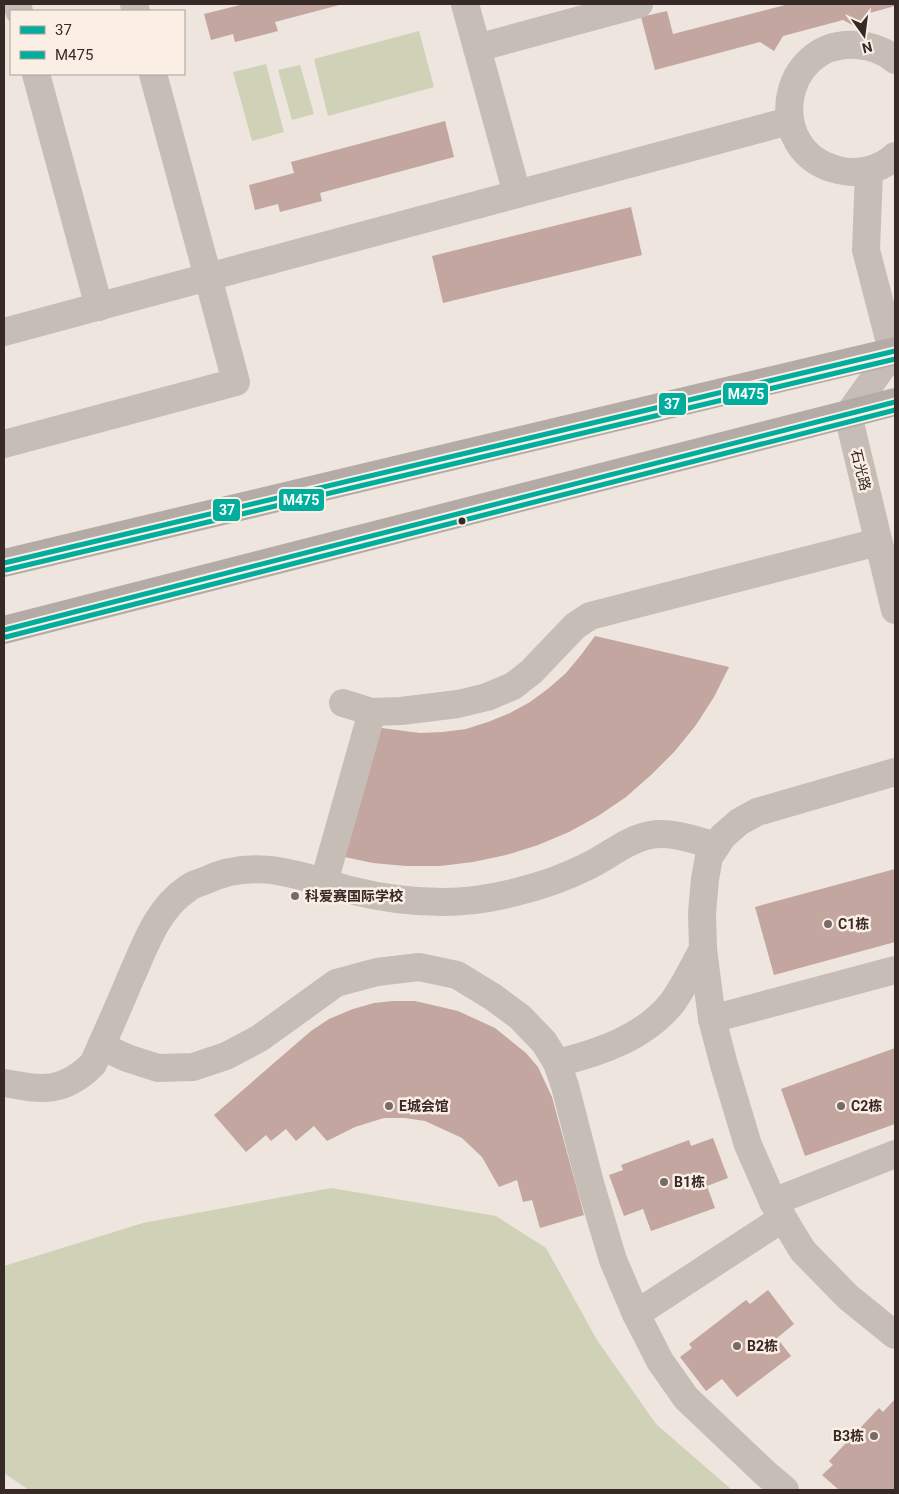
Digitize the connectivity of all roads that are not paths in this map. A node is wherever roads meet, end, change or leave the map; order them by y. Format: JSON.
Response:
{"nodes":[{"id":1,"x":465,"y":4,"type":"edge"},
{"id":2,"x":639,"y":4,"type":"edge"},
{"id":3,"x":477,"y":48,"type":"junction"},
{"id":4,"x":895,"y":60,"type":"edge"},
{"id":5,"x":36,"y":75,"type":"edge"},
{"id":6,"x":153,"y":75,"type":"edge"},
{"id":7,"x":789,"y":121,"type":"junction"},
{"id":8,"x":895,"y":156,"type":"edge"},
{"id":9,"x":869,"y":171,"type":"junction"},
{"id":10,"x":517,"y":194,"type":"junction"},
{"id":11,"x":208,"y":277,"type":"junction"},
{"id":12,"x":99,"y":307,"type":"junction"},
{"id":13,"x":4,"y":332,"type":"edge"},
{"id":14,"x":895,"y":354,"type":"edge"},
{"id":15,"x":895,"y":402,"type":"edge"},
{"id":16,"x":848,"y":415,"type":"junction"},
{"id":17,"x":4,"y":444,"type":"edge"},
{"id":18,"x":878,"y":542,"type":"junction"},
{"id":19,"x":4,"y":563,"type":"edge"},
{"id":20,"x":895,"y":610,"type":"edge"},
{"id":21,"x":4,"y":630,"type":"edge"},
{"id":22,"x":343,"y":703,"type":"dead end"},
{"id":23,"x":372,"y":712,"type":"junction"},
{"id":24,"x":895,"y":772,"type":"edge"},
{"id":25,"x":716,"y":846,"type":"junction"},
{"id":26,"x":324,"y":882,"type":"junction"},
{"id":27,"x":703,"y":949,"type":"junction"},
{"id":28,"x":895,"y":970,"type":"edge"},
{"id":29,"x":712,"y":1019,"type":"junction"},
{"id":30,"x":101,"y":1046,"type":"junction"},
{"id":31,"x":557,"y":1063,"type":"junction"},
{"id":32,"x":4,"y":1083,"type":"edge"},
{"id":33,"x":895,"y":1154,"type":"edge"},
{"id":34,"x":778,"y":1210,"type":"junction"},
{"id":35,"x":636,"y":1314,"type":"junction"},
{"id":36,"x":895,"y":1335,"type":"edge"},
{"id":37,"x":785,"y":1490,"type":"edge"}],
"edges":[{"from":1,"to":3,"type":"street"},
{"from":2,"to":3,"type":"street"},
{"from":3,"to":10,"type":"street"},
{"from":4,"to":7,"type":"street"},
{"from":5,"to":12,"type":"street"},
{"from":6,"to":11,"type":"street"},
{"from":7,"to":9,"type":"street"},
{"from":7,"to":10,"type":"street"},
{"from":8,"to":9,"type":"street"},
{"from":9,"to":14,"type":"street"},
{"from":10,"to":11,"type":"street"},
{"from":11,"to":12,"type":"street"},
{"from":11,"to":17,"type":"street"},
{"from":12,"to":13,"type":"street"},
{"from":14,"to":16,"type":"street"},
{"from":14,"to":19,"type":"main road"},
{"from":15,"to":16,"type":"main road"},
{"from":16,"to":18,"type":"street","name":"石光路"},
{"from":16,"to":21,"type":"main road"},
{"from":18,"to":20,"type":"street","name":"石光路"},
{"from":18,"to":23,"type":"street"},
{"from":22,"to":23,"type":"street"},
{"from":23,"to":26,"type":"street"},
{"from":24,"to":25,"type":"street"},
{"from":25,"to":26,"type":"street"},
{"from":25,"to":27,"type":"street"},
{"from":26,"to":30,"type":"street"},
{"from":27,"to":29,"type":"street"},
{"from":27,"to":31,"type":"street"},
{"from":28,"to":29,"type":"street"},
{"from":29,"to":34,"type":"street"},
{"from":30,"to":31,"type":"street"},
{"from":30,"to":32,"type":"street"},
{"from":31,"to":35,"type":"street"},
{"from":33,"to":34,"type":"street"},
{"from":34,"to":35,"type":"street"},
{"from":34,"to":36,"type":"street"},
{"from":35,"to":37,"type":"street"}]}
